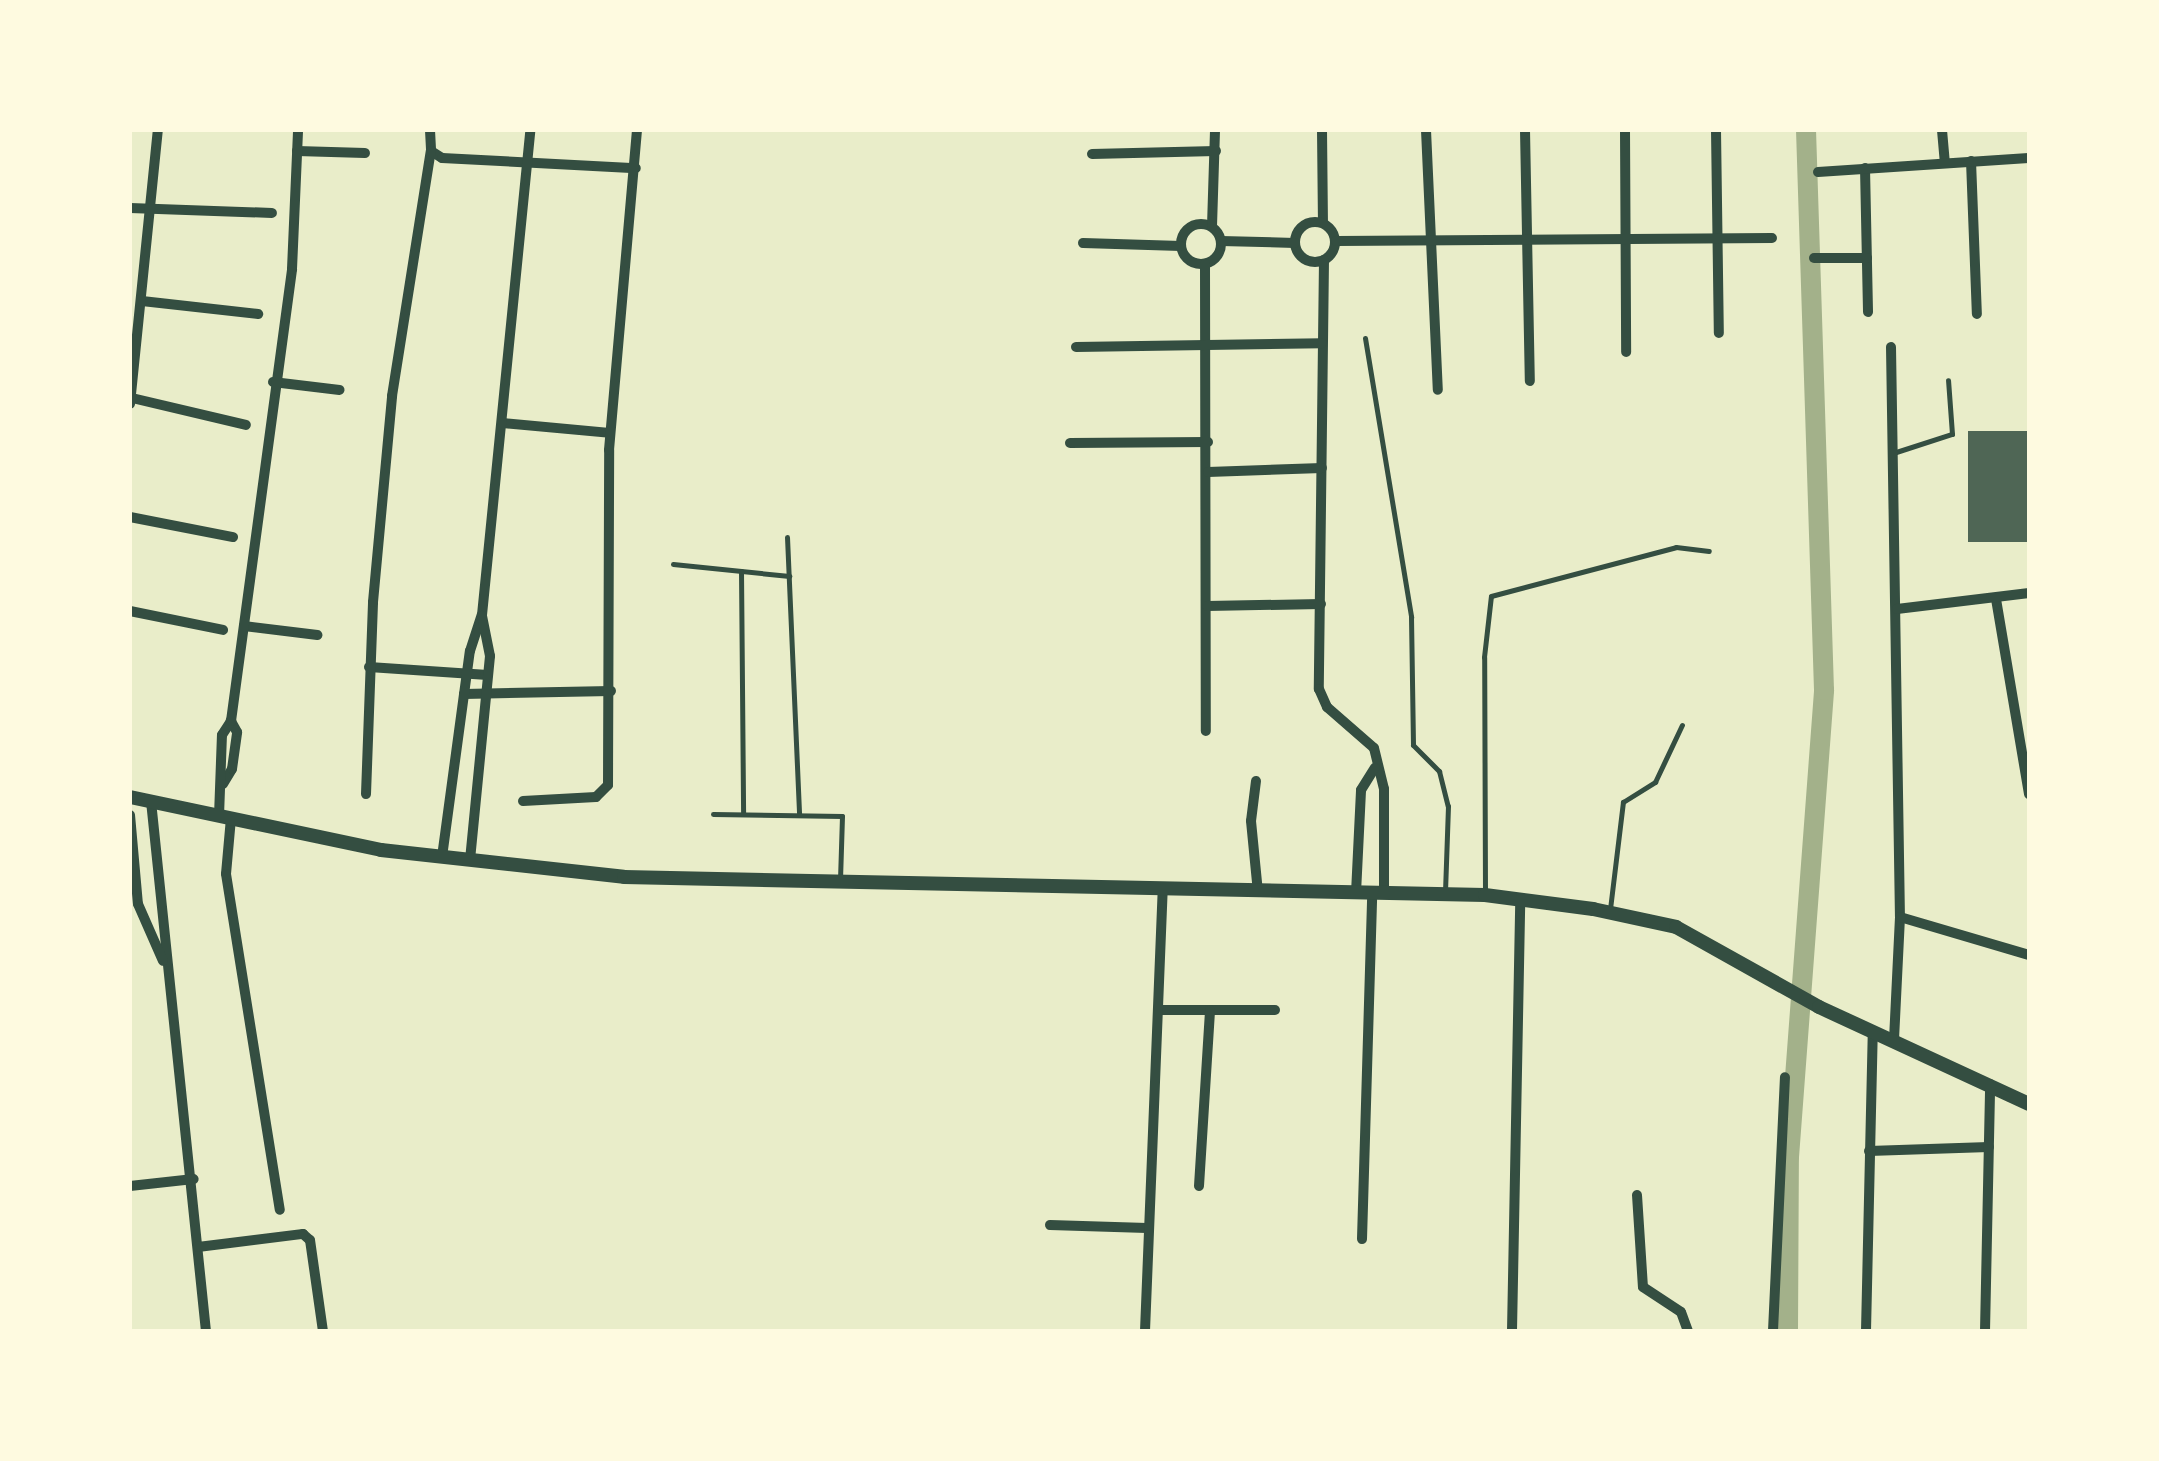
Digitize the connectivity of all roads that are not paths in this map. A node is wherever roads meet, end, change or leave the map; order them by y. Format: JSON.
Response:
{"nodes":[{"id":1,"x":158,"y":130,"type":"edge"},
{"id":2,"x":298,"y":130,"type":"edge"},
{"id":3,"x":430,"y":130,"type":"edge"},
{"id":4,"x":530,"y":130,"type":"edge"},
{"id":5,"x":637,"y":130,"type":"edge"},
{"id":6,"x":1216,"y":130,"type":"edge"},
{"id":7,"x":1322,"y":130,"type":"edge"},
{"id":8,"x":1426,"y":130,"type":"edge"},
{"id":9,"x":1525,"y":130,"type":"edge"},
{"id":10,"x":1625,"y":130,"type":"edge"},
{"id":11,"x":1716,"y":130,"type":"edge"},
{"id":12,"x":1942,"y":130,"type":"edge"},
{"id":13,"x":297,"y":151,"type":"junction"},
{"id":14,"x":431,"y":151,"type":"junction"},
{"id":15,"x":1216,"y":152,"type":"junction"},
{"id":16,"x":365,"y":153,"type":"dead end"},
{"id":17,"x":1092,"y":154,"type":"dead end"},
{"id":18,"x":2029,"y":158,"type":"edge"},
{"id":19,"x":528,"y":161,"type":"junction"},
{"id":20,"x":1971,"y":161,"type":"junction"},
{"id":21,"x":1944,"y":163,"type":"junction"},
{"id":22,"x":636,"y":168,"type":"junction"},
{"id":23,"x":1865,"y":168,"type":"junction"},
{"id":24,"x":1818,"y":172,"type":"dead end"},
{"id":25,"x":151,"y":206,"type":"junction"},
{"id":26,"x":130,"y":208,"type":"edge"},
{"id":27,"x":272,"y":213,"type":"dead end"},
{"id":28,"x":1322,"y":222,"type":"junction"},
{"id":29,"x":1212,"y":226,"type":"junction"},
{"id":30,"x":1772,"y":238,"type":"dead end"},
{"id":31,"x":1716,"y":240,"type":"junction"},
{"id":32,"x":1221,"y":241,"type":"junction"},
{"id":33,"x":1336,"y":241,"type":"junction"},
{"id":34,"x":1428,"y":241,"type":"junction"},
{"id":35,"x":1295,"y":242,"type":"junction"},
{"id":36,"x":1626,"y":242,"type":"junction"},
{"id":37,"x":1084,"y":244,"type":"dead end"},
{"id":38,"x":1527,"y":244,"type":"junction"},
{"id":39,"x":1181,"y":246,"type":"junction"},
{"id":40,"x":1814,"y":258,"type":"dead end"},
{"id":41,"x":1867,"y":258,"type":"junction"},
{"id":42,"x":1324,"y":260,"type":"junction"},
{"id":43,"x":1205,"y":264,"type":"junction"},
{"id":44,"x":142,"y":301,"type":"junction"},
{"id":45,"x":1868,"y":312,"type":"dead end"},
{"id":46,"x":258,"y":314,"type":"dead end"},
{"id":47,"x":1977,"y":314,"type":"dead end"},
{"id":48,"x":1719,"y":333,"type":"dead end"},
{"id":49,"x":134,"y":334,"type":"edge"},
{"id":50,"x":1365,"y":338,"type":"dead end"},
{"id":51,"x":1322,"y":343,"type":"junction"},
{"id":52,"x":1205,"y":345,"type":"junction"},
{"id":53,"x":1076,"y":347,"type":"dead end"},
{"id":54,"x":1891,"y":347,"type":"dead end"},
{"id":55,"x":1626,"y":352,"type":"dead end"},
{"id":56,"x":1948,"y":380,"type":"dead end"},
{"id":57,"x":1530,"y":381,"type":"dead end"},
{"id":58,"x":273,"y":382,"type":"junction"},
{"id":59,"x":340,"y":390,"type":"dead end"},
{"id":60,"x":1438,"y":390,"type":"dead end"},
{"id":61,"x":131,"y":401,"type":"edge"},
{"id":62,"x":503,"y":423,"type":"junction"},
{"id":63,"x":246,"y":424,"type":"dead end"},
{"id":64,"x":610,"y":433,"type":"junction"},
{"id":65,"x":1208,"y":442,"type":"junction"},
{"id":66,"x":1070,"y":444,"type":"dead end"},
{"id":67,"x":1894,"y":453,"type":"junction"},
{"id":68,"x":1322,"y":468,"type":"junction"},
{"id":69,"x":1208,"y":472,"type":"junction"},
{"id":70,"x":130,"y":517,"type":"edge"},
{"id":71,"x":233,"y":537,"type":"dead end"},
{"id":72,"x":787,"y":537,"type":"dead end"},
{"id":73,"x":1709,"y":551,"type":"dead end"},
{"id":74,"x":673,"y":564,"type":"dead end"},
{"id":75,"x":741,"y":571,"type":"junction"},
{"id":76,"x":789,"y":576,"type":"junction"},
{"id":77,"x":2029,"y":593,"type":"edge"},
{"id":78,"x":1996,"y":598,"type":"junction"},
{"id":79,"x":1320,"y":604,"type":"junction"},
{"id":80,"x":1207,"y":606,"type":"junction"},
{"id":81,"x":1897,"y":609,"type":"junction"},
{"id":82,"x":130,"y":611,"type":"edge"},
{"id":83,"x":482,"y":615,"type":"junction"},
{"id":84,"x":244,"y":626,"type":"junction"},
{"id":85,"x":224,"y":630,"type":"dead end"},
{"id":86,"x":318,"y":634,"type":"dead end"},
{"id":87,"x":370,"y":667,"type":"junction"},
{"id":88,"x":468,"y":675,"type":"junction"},
{"id":89,"x":488,"y":675,"type":"junction"},
{"id":90,"x":611,"y":691,"type":"junction"},
{"id":91,"x":486,"y":693,"type":"junction"},
{"id":92,"x":464,"y":694,"type":"junction"},
{"id":93,"x":1682,"y":724,"type":"dead end"},
{"id":94,"x":1206,"y":731,"type":"dead end"},
{"id":95,"x":1375,"y":768,"type":"junction"},
{"id":96,"x":1256,"y":781,"type":"dead end"},
{"id":97,"x":450,"y":792,"type":"junction"},
{"id":98,"x":366,"y":794,"type":"dead end"},
{"id":99,"x":476,"y":794,"type":"junction"},
{"id":100,"x":2029,"y":794,"type":"edge"},
{"id":101,"x":130,"y":797,"type":"edge"},
{"id":102,"x":152,"y":802,"type":"junction"},
{"id":103,"x":523,"y":802,"type":"dead end"},
{"id":104,"x":713,"y":814,"type":"dead end"},
{"id":105,"x":744,"y":814,"type":"junction"},
{"id":106,"x":130,"y":815,"type":"edge"},
{"id":107,"x":799,"y":815,"type":"junction"},
{"id":108,"x":225,"y":817,"type":"junction"},
{"id":109,"x":442,"y":856,"type":"junction"},
{"id":110,"x":470,"y":860,"type":"junction"},
{"id":111,"x":840,"y":883,"type":"junction"},
{"id":112,"x":1163,"y":890,"type":"junction"},
{"id":113,"x":1258,"y":892,"type":"junction"},
{"id":114,"x":1371,"y":894,"type":"junction"},
{"id":115,"x":1444,"y":896,"type":"junction"},
{"id":116,"x":1485,"y":896,"type":"junction"},
{"id":117,"x":1520,"y":900,"type":"junction"},
{"id":118,"x":1609,"y":912,"type":"junction"},
{"id":119,"x":1900,"y":917,"type":"junction"},
{"id":120,"x":2029,"y":955,"type":"edge"},
{"id":121,"x":166,"y":966,"type":"junction"},
{"id":122,"x":1160,"y":1010,"type":"junction"},
{"id":123,"x":1210,"y":1010,"type":"junction"},
{"id":124,"x":1275,"y":1010,"type":"dead end"},
{"id":125,"x":1873,"y":1033,"type":"junction"},
{"id":126,"x":1894,"y":1039,"type":"junction"},
{"id":127,"x":1785,"y":1076,"type":"dead end"},
{"id":128,"x":1990,"y":1084,"type":"junction"},
{"id":129,"x":2029,"y":1104,"type":"edge"},
{"id":130,"x":1989,"y":1147,"type":"junction"},
{"id":131,"x":1870,"y":1151,"type":"junction"},
{"id":132,"x":194,"y":1179,"type":"junction"},
{"id":133,"x":130,"y":1186,"type":"edge"},
{"id":134,"x":1200,"y":1186,"type":"dead end"},
{"id":135,"x":1637,"y":1195,"type":"dead end"},
{"id":136,"x":280,"y":1210,"type":"dead end"},
{"id":137,"x":1050,"y":1225,"type":"dead end"},
{"id":138,"x":1147,"y":1228,"type":"junction"},
{"id":139,"x":1362,"y":1239,"type":"dead end"},
{"id":140,"x":198,"y":1247,"type":"junction"},
{"id":141,"x":206,"y":1331,"type":"edge"},
{"id":142,"x":324,"y":1331,"type":"edge"},
{"id":143,"x":1145,"y":1331,"type":"edge"},
{"id":144,"x":1512,"y":1331,"type":"edge"},
{"id":145,"x":1688,"y":1331,"type":"edge"},
{"id":146,"x":1773,"y":1331,"type":"edge"},
{"id":147,"x":1866,"y":1331,"type":"edge"},
{"id":148,"x":1985,"y":1331,"type":"edge"}],
"edges":[{"from":1,"to":25,"type":"street"},
{"from":2,"to":13,"type":"street"},
{"from":3,"to":14,"type":"street"},
{"from":4,"to":19,"type":"street"},
{"from":5,"to":22,"type":"street"},
{"from":6,"to":15,"type":"street"},
{"from":7,"to":28,"type":"street"},
{"from":8,"to":34,"type":"street"},
{"from":9,"to":38,"type":"street"},
{"from":10,"to":36,"type":"street"},
{"from":11,"to":31,"type":"street"},
{"from":12,"to":21,"type":"street"},
{"from":13,"to":16,"type":"street"},
{"from":13,"to":58,"type":"street"},
{"from":14,"to":19,"type":"street"},
{"from":14,"to":87,"type":"street"},
{"from":15,"to":17,"type":"street"},
{"from":15,"to":29,"type":"street"},
{"from":18,"to":20,"type":"street"},
{"from":19,"to":22,"type":"street"},
{"from":19,"to":62,"type":"street"},
{"from":20,"to":21,"type":"street"},
{"from":20,"to":47,"type":"street"},
{"from":21,"to":23,"type":"street"},
{"from":22,"to":64,"type":"street"},
{"from":23,"to":24,"type":"street"},
{"from":23,"to":41,"type":"street"},
{"from":25,"to":26,"type":"street"},
{"from":25,"to":27,"type":"street"},
{"from":25,"to":44,"type":"street"},
{"from":28,"to":33,"type":"street"},
{"from":28,"to":35,"type":"street"},
{"from":29,"to":32,"type":"street"},
{"from":29,"to":39,"type":"street"},
{"from":30,"to":31,"type":"street"},
{"from":31,"to":36,"type":"street"},
{"from":31,"to":48,"type":"street"},
{"from":32,"to":35,"type":"street"},
{"from":32,"to":43,"type":"street"},
{"from":33,"to":34,"type":"street"},
{"from":33,"to":42,"type":"street"},
{"from":34,"to":38,"type":"street"},
{"from":34,"to":60,"type":"street"},
{"from":35,"to":42,"type":"street"},
{"from":36,"to":38,"type":"street"},
{"from":36,"to":55,"type":"street"},
{"from":37,"to":39,"type":"street"},
{"from":38,"to":57,"type":"street"},
{"from":39,"to":43,"type":"street"},
{"from":40,"to":41,"type":"street"},
{"from":41,"to":45,"type":"street"},
{"from":42,"to":51,"type":"street"},
{"from":43,"to":52,"type":"street"},
{"from":44,"to":46,"type":"street"},
{"from":44,"to":49,"type":"street"},
{"from":49,"to":61,"type":"street"},
{"from":50,"to":115,"type":"lane"},
{"from":51,"to":52,"type":"street"},
{"from":51,"to":68,"type":"street"},
{"from":52,"to":53,"type":"street"},
{"from":52,"to":65,"type":"street"},
{"from":54,"to":67,"type":"street"},
{"from":56,"to":67,"type":"lane"},
{"from":58,"to":59,"type":"street"},
{"from":58,"to":84,"type":"street"},
{"from":61,"to":63,"type":"street"},
{"from":62,"to":64,"type":"street"},
{"from":62,"to":83,"type":"street"},
{"from":64,"to":90,"type":"street"},
{"from":65,"to":66,"type":"street"},
{"from":65,"to":69,"type":"street"},
{"from":67,"to":81,"type":"street"},
{"from":68,"to":69,"type":"street"},
{"from":68,"to":79,"type":"street"},
{"from":69,"to":80,"type":"street"},
{"from":70,"to":71,"type":"street"},
{"from":72,"to":76,"type":"lane"},
{"from":73,"to":116,"type":"lane"},
{"from":74,"to":75,"type":"lane"},
{"from":75,"to":76,"type":"lane"},
{"from":75,"to":105,"type":"lane"},
{"from":76,"to":107,"type":"lane"},
{"from":77,"to":78,"type":"street"},
{"from":78,"to":81,"type":"street"},
{"from":78,"to":100,"type":"street"},
{"from":79,"to":80,"type":"street"},
{"from":79,"to":95,"type":"street"},
{"from":80,"to":94,"type":"street"},
{"from":81,"to":119,"type":"street"},
{"from":82,"to":85,"type":"street"},
{"from":83,"to":88,"type":"street"},
{"from":83,"to":89,"type":"street"},
{"from":84,"to":86,"type":"street"},
{"from":84,"to":108,"type":"street"},
{"from":87,"to":88,"type":"street"},
{"from":87,"to":98,"type":"street"},
{"from":88,"to":89,"type":"street"},
{"from":88,"to":92,"type":"street"},
{"from":89,"to":91,"type":"street"},
{"from":90,"to":91,"type":"street"},
{"from":90,"to":103,"type":"street"},
{"from":91,"to":92,"type":"street"},
{"from":91,"to":99,"type":"street"},
{"from":92,"to":97,"type":"street"},
{"from":93,"to":118,"type":"lane"},
{"from":95,"to":114,"type":"street"},
{"from":95,"to":114,"type":"street"},
{"from":96,"to":113,"type":"street"},
{"from":97,"to":99,"type":"street"},
{"from":97,"to":109,"type":"street"},
{"from":99,"to":110,"type":"street"},
{"from":101,"to":102,"type":"street"},
{"from":102,"to":108,"type":"street"},
{"from":102,"to":121,"type":"street"},
{"from":104,"to":105,"type":"lane"},
{"from":105,"to":107,"type":"lane"},
{"from":106,"to":121,"type":"street"},
{"from":107,"to":111,"type":"lane"},
{"from":108,"to":109,"type":"street"},
{"from":108,"to":136,"type":"street"},
{"from":109,"to":110,"type":"street"},
{"from":110,"to":111,"type":"street"},
{"from":111,"to":112,"type":"street"},
{"from":112,"to":113,"type":"street"},
{"from":112,"to":122,"type":"street"},
{"from":113,"to":114,"type":"street"},
{"from":114,"to":115,"type":"street"},
{"from":114,"to":139,"type":"street"},
{"from":115,"to":116,"type":"street"},
{"from":116,"to":117,"type":"street"},
{"from":117,"to":118,"type":"street"},
{"from":117,"to":144,"type":"street"},
{"from":118,"to":125,"type":"street"},
{"from":119,"to":120,"type":"street"},
{"from":119,"to":126,"type":"street"},
{"from":121,"to":132,"type":"street"},
{"from":122,"to":123,"type":"street"},
{"from":122,"to":138,"type":"street"},
{"from":123,"to":124,"type":"street"},
{"from":123,"to":134,"type":"street"},
{"from":125,"to":126,"type":"street"},
{"from":125,"to":131,"type":"street"},
{"from":126,"to":128,"type":"street"},
{"from":127,"to":146,"type":"street"},
{"from":128,"to":129,"type":"street"},
{"from":128,"to":130,"type":"street"},
{"from":130,"to":131,"type":"street"},
{"from":130,"to":148,"type":"street"},
{"from":131,"to":147,"type":"street"},
{"from":132,"to":133,"type":"street"},
{"from":132,"to":140,"type":"street"},
{"from":135,"to":145,"type":"street"},
{"from":137,"to":138,"type":"street"},
{"from":138,"to":143,"type":"street"},
{"from":140,"to":141,"type":"street"},
{"from":140,"to":142,"type":"street"}]}
